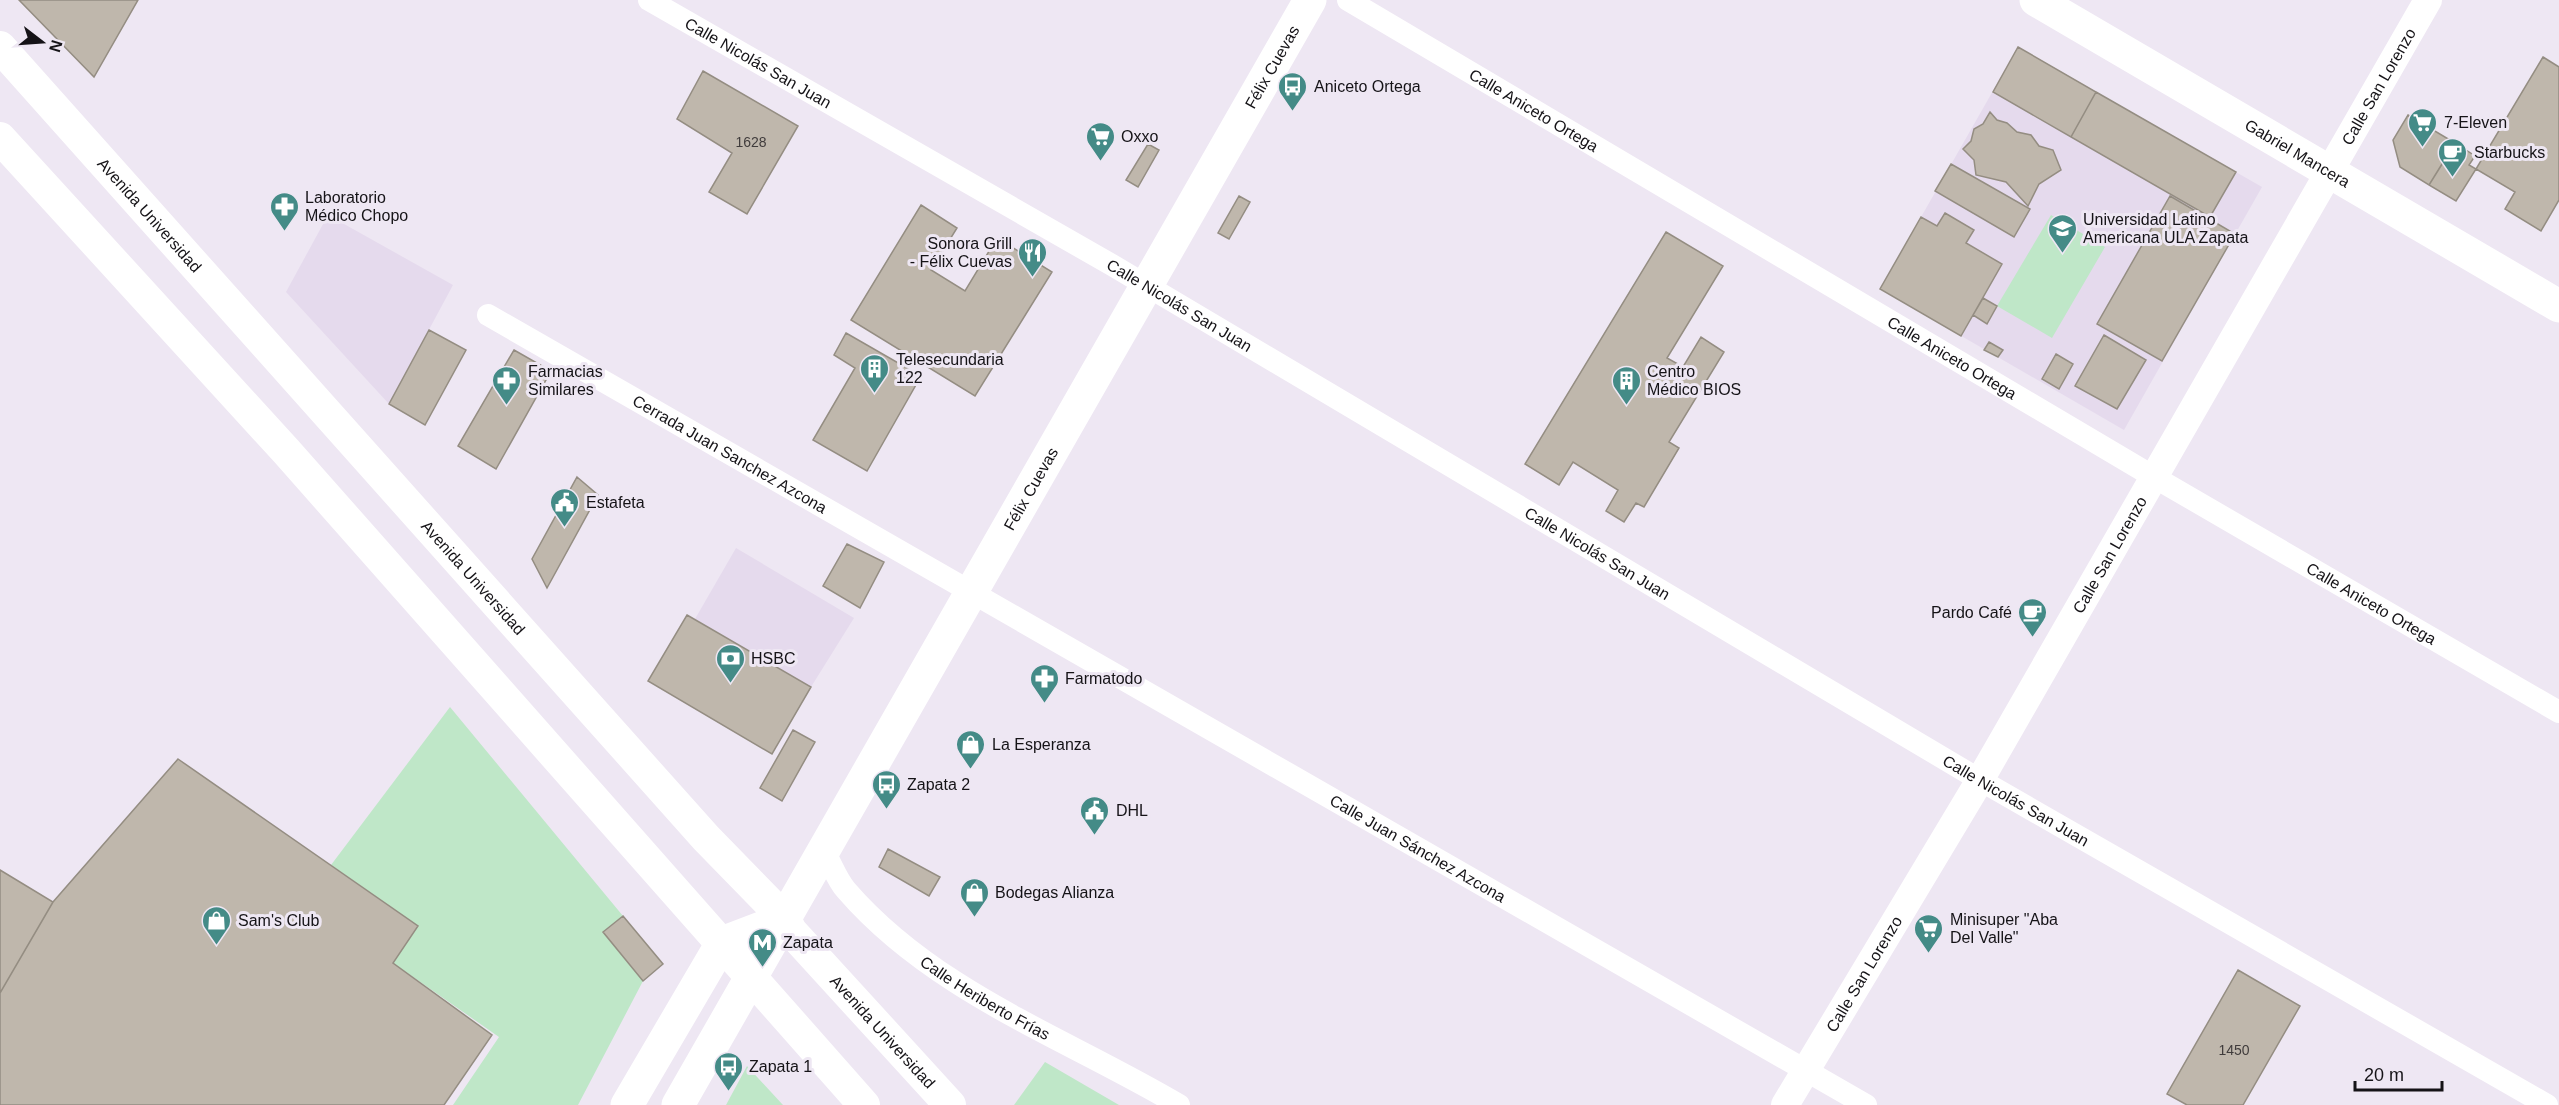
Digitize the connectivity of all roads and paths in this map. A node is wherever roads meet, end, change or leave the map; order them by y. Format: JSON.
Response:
{"nodes":[{"id":1,"x":649,"y":0,"type":"edge"},
{"id":2,"x":1310,"y":0,"type":"edge"},
{"id":3,"x":1348,"y":0,"type":"edge"},
{"id":4,"x":2036,"y":0,"type":"edge"},
{"id":5,"x":2428,"y":0,"type":"edge"},
{"id":6,"x":0,"y":47,"type":"edge"},
{"id":7,"x":0,"y":138,"type":"edge"},
{"id":8,"x":2330,"y":172,"type":"junction"},
{"id":9,"x":1147,"y":285,"type":"junction"},
{"id":10,"x":2559,"y":306,"type":"edge"},
{"id":11,"x":488,"y":315,"type":"dead end"},
{"id":12,"x":2154,"y":477,"type":"junction"},
{"id":13,"x":972,"y":591,"type":"junction"},
{"id":14,"x":2559,"y":712,"type":"edge"},
{"id":15,"x":1980,"y":780,"type":"junction"},
{"id":16,"x":824,"y":851,"type":"junction"},
{"id":17,"x":785,"y":919,"type":"junction"},
{"id":18,"x":722,"y":943,"type":"junction"},
{"id":19,"x":751,"y":977,"type":"junction"},
{"id":20,"x":1806,"y":1070,"type":"junction"},
{"id":21,"x":627,"y":1105,"type":"edge"},
{"id":22,"x":678,"y":1105,"type":"edge"},
{"id":23,"x":864,"y":1105,"type":"edge"},
{"id":24,"x":950,"y":1105,"type":"edge"},
{"id":25,"x":1179,"y":1105,"type":"edge"},
{"id":26,"x":1785,"y":1105,"type":"edge"},
{"id":27,"x":1866,"y":1105,"type":"edge"},
{"id":28,"x":2547,"y":1105,"type":"edge"}],
"edges":[{"from":1,"to":9,"type":"street","name":"Calle Nicolás San Juan"},
{"from":2,"to":9,"type":"main road","name":"Félix Cuevas"},
{"from":3,"to":12,"type":"street","name":"Calle Aniceto Ortega"},
{"from":4,"to":8,"type":"main road","name":"Gabriel Mancera"},
{"from":5,"to":8,"type":"street","name":"Calle San Lorenzo"},
{"from":6,"to":17,"type":"main road","name":"Avenida Universidad"},
{"from":7,"to":18,"type":"main road"},
{"from":8,"to":10,"type":"main road","name":"Gabriel Mancera"},
{"from":8,"to":12,"type":"street","name":"Calle San Lorenzo"},
{"from":9,"to":13,"type":"main road","name":"Félix Cuevas"},
{"from":9,"to":15,"type":"street","name":"Calle Nicolás San Juan"},
{"from":11,"to":13,"type":"street","name":"Cerrada Juan Sanchez Azcona"},
{"from":12,"to":14,"type":"street","name":"Calle Aniceto Ortega"},
{"from":12,"to":15,"type":"street","name":"Calle San Lorenzo"},
{"from":13,"to":16,"type":"main road","name":"Félix Cuevas"},
{"from":13,"to":20,"type":"street","name":"Calle Juan Sánchez Azcona"},
{"from":15,"to":20,"type":"street","name":"Calle San Lorenzo"},
{"from":15,"to":28,"type":"street","name":"Calle Nicolás San Juan"},
{"from":16,"to":17,"type":"main road","name":"Félix Cuevas"},
{"from":16,"to":25,"type":"street","name":"Calle Heriberto Frías"},
{"from":17,"to":18,"type":"main road"},
{"from":17,"to":19,"type":"main road","name":"Félix Cuevas"},
{"from":17,"to":24,"type":"main road","name":"Avenida Universidad"},
{"from":18,"to":19,"type":"main road"},
{"from":18,"to":21,"type":"main road"},
{"from":19,"to":22,"type":"main road","name":"Félix Cuevas"},
{"from":19,"to":23,"type":"main road"},
{"from":20,"to":26,"type":"street","name":"Calle San Lorenzo"},
{"from":20,"to":27,"type":"street","name":"Calle Juan Sánchez Azcona"}]}
